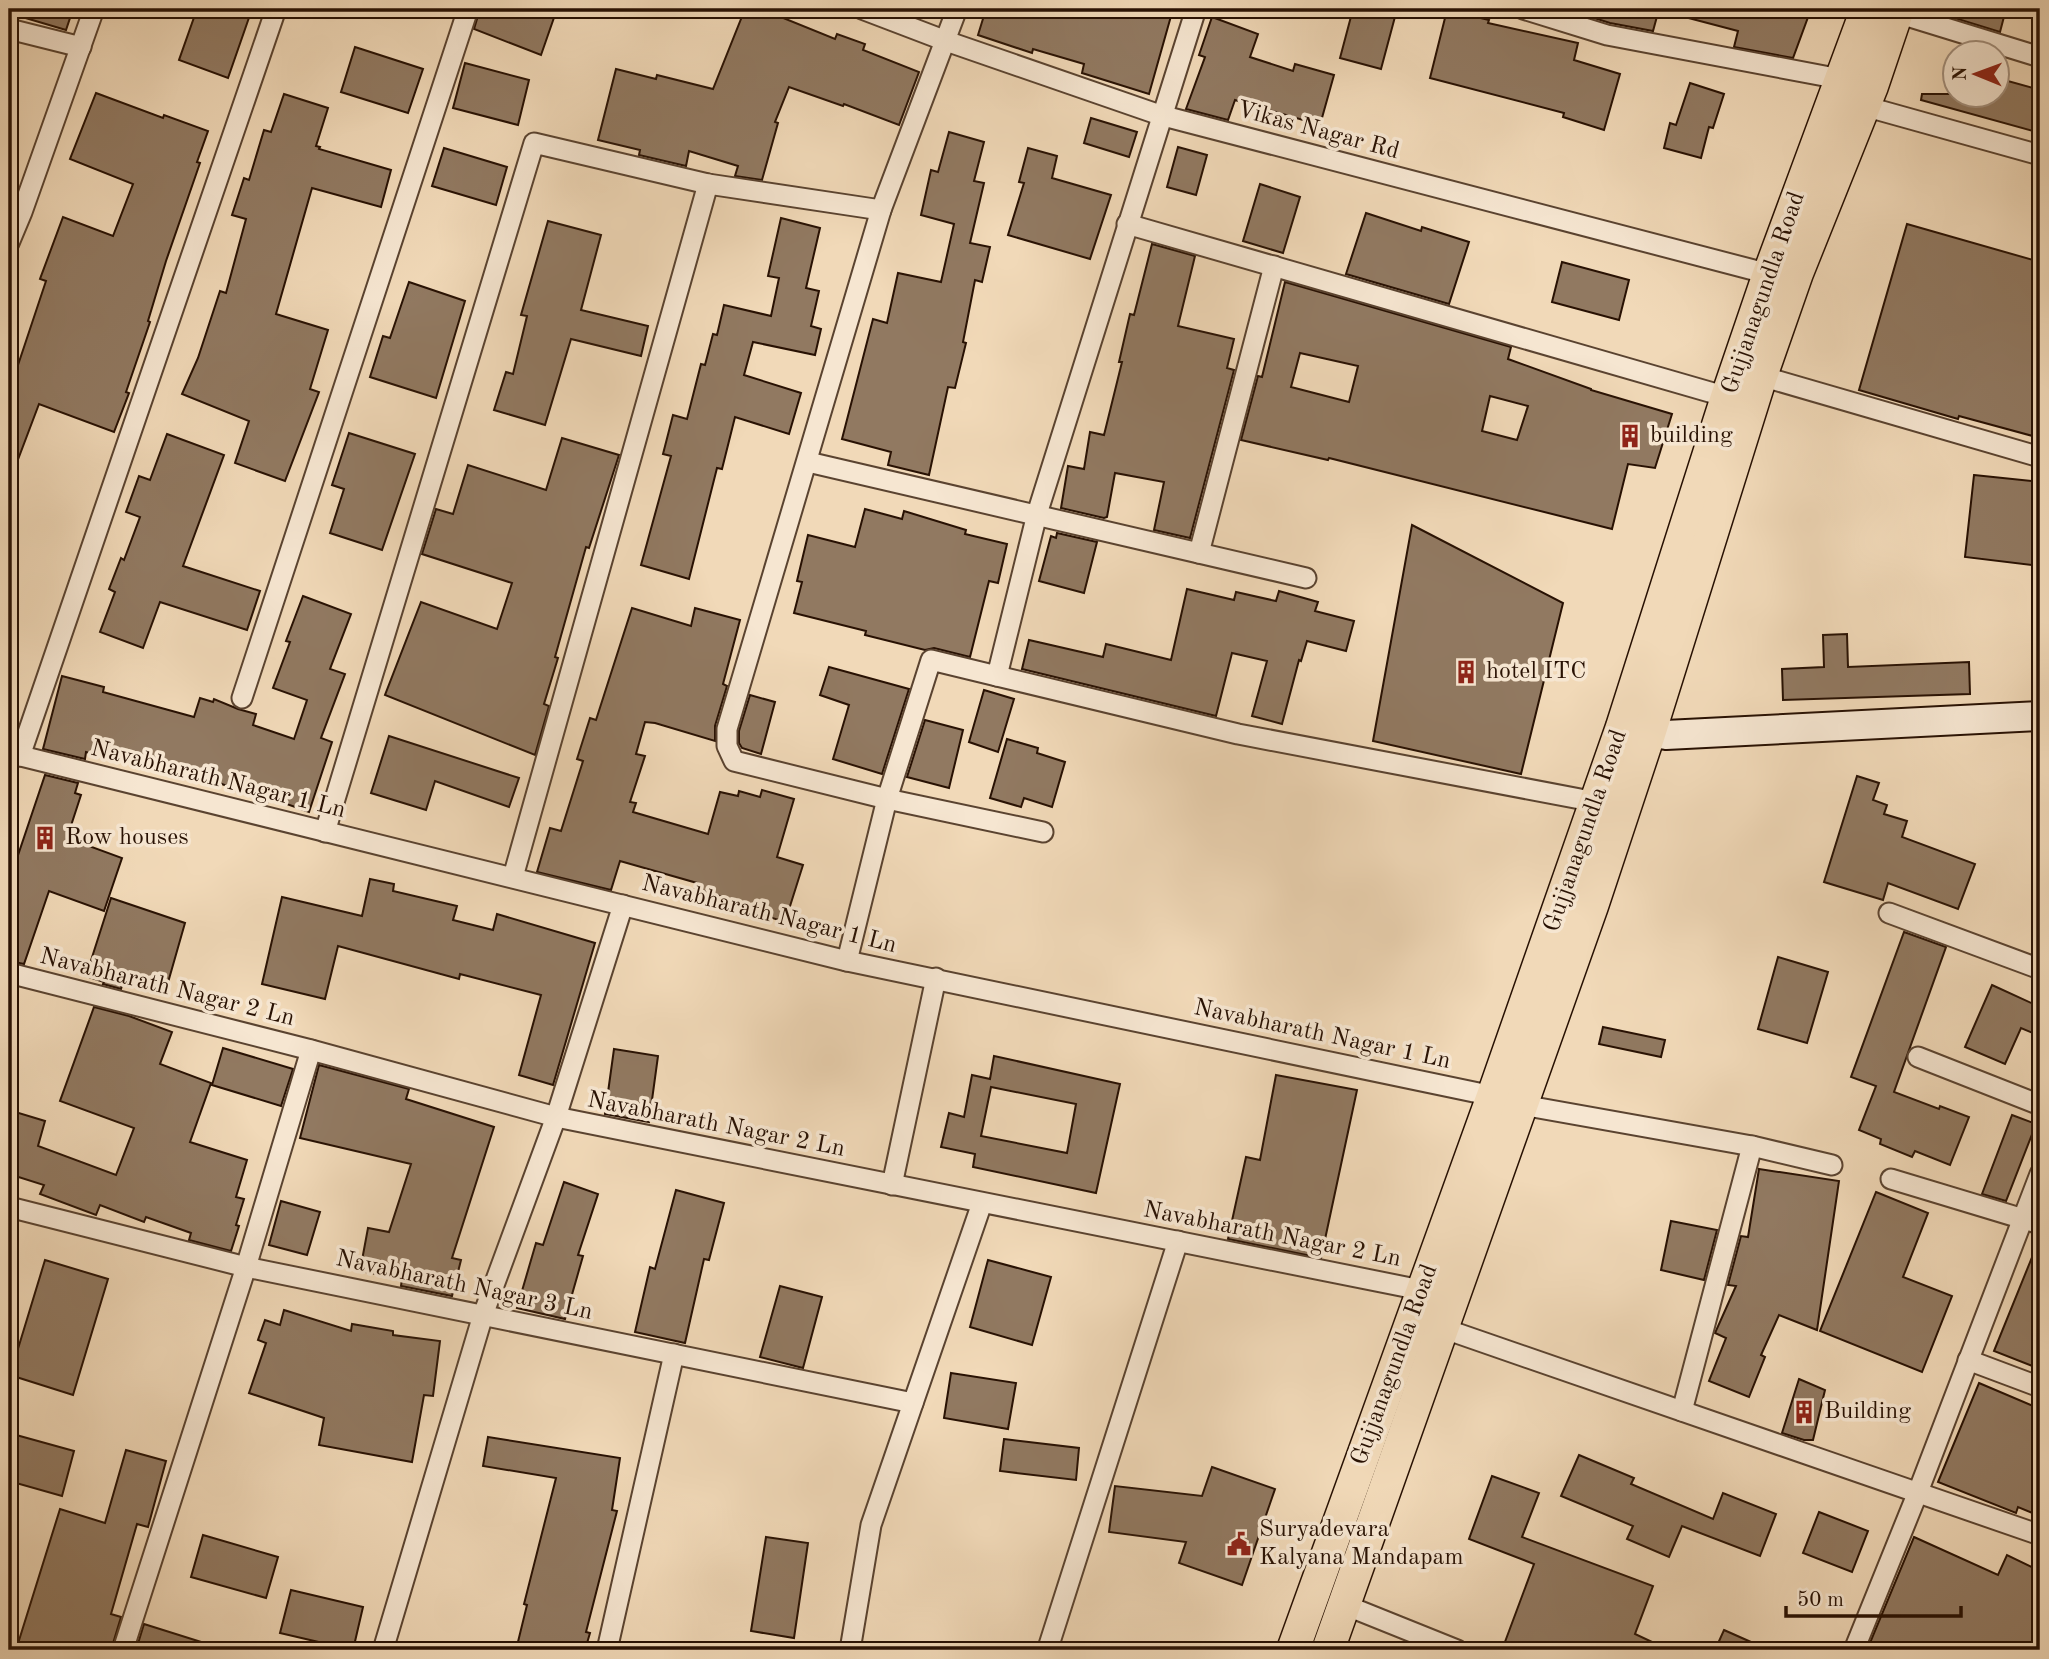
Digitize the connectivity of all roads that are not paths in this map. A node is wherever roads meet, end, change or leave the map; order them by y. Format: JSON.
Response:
{"nodes":[{"id":1,"x":93,"y":9,"type":"edge"},
{"id":2,"x":276,"y":9,"type":"edge"},
{"id":3,"x":468,"y":9,"type":"edge"},
{"id":4,"x":862,"y":9,"type":"edge"},
{"id":5,"x":957,"y":9,"type":"edge"},
{"id":6,"x":1196,"y":9,"type":"edge"},
{"id":7,"x":1523,"y":9,"type":"edge"},
{"id":8,"x":1887,"y":10,"type":"edge"},
{"id":9,"x":9,"y":29,"type":"edge"},
{"id":10,"x":946,"y":41,"type":"junction"},
{"id":11,"x":81,"y":47,"type":"junction"},
{"id":12,"x":2040,"y":57,"type":"edge"},
{"id":13,"x":1841,"y":78,"type":"junction"},
{"id":14,"x":1868,"y":96,"type":"junction"},
{"id":15,"x":1160,"y":115,"type":"junction"},
{"id":16,"x":2040,"y":155,"type":"edge"},
{"id":17,"x":708,"y":184,"type":"junction"},
{"id":18,"x":16,"y":210,"type":"edge"},
{"id":19,"x":881,"y":210,"type":"junction"},
{"id":20,"x":1127,"y":225,"type":"junction"},
{"id":21,"x":9,"y":243,"type":"edge"},
{"id":22,"x":1274,"y":266,"type":"junction"},
{"id":23,"x":1769,"y":274,"type":"junction"},
{"id":24,"x":1761,"y":376,"type":"junction"},
{"id":25,"x":1727,"y":397,"type":"junction"},
{"id":26,"x":2040,"y":457,"type":"edge"},
{"id":27,"x":808,"y":462,"type":"junction"},
{"id":28,"x":1037,"y":514,"type":"junction"},
{"id":29,"x":1199,"y":553,"type":"junction"},
{"id":30,"x":1306,"y":578,"type":"dead end"},
{"id":31,"x":997,"y":676,"type":"junction"},
{"id":32,"x":242,"y":698,"type":"dead end"},
{"id":33,"x":2040,"y":716,"type":"edge"},
{"id":34,"x":1635,"y":731,"type":"junction"},
{"id":35,"x":14,"y":754,"type":"edge"},
{"id":36,"x":887,"y":799,"type":"junction"},
{"id":37,"x":1596,"y":802,"type":"junction"},
{"id":38,"x":325,"y":832,"type":"junction"},
{"id":39,"x":1043,"y":832,"type":"dead end"},
{"id":40,"x":513,"y":877,"type":"junction"},
{"id":41,"x":623,"y":905,"type":"junction"},
{"id":42,"x":1889,"y":913,"type":"dead end"},
{"id":43,"x":847,"y":961,"type":"junction"},
{"id":44,"x":2040,"y":968,"type":"edge"},
{"id":45,"x":9,"y":973,"type":"edge"},
{"id":46,"x":936,"y":978,"type":"junction"},
{"id":47,"x":311,"y":1050,"type":"junction"},
{"id":48,"x":1918,"y":1057,"type":"dead end"},
{"id":49,"x":1508,"y":1100,"type":"junction"},
{"id":50,"x":2040,"y":1105,"type":"edge"},
{"id":51,"x":556,"y":1117,"type":"junction"},
{"id":52,"x":1752,"y":1146,"type":"junction"},
{"id":53,"x":1832,"y":1165,"type":"dead end"},
{"id":54,"x":2040,"y":1174,"type":"edge"},
{"id":55,"x":1891,"y":1180,"type":"dead end"},
{"id":56,"x":892,"y":1185,"type":"junction"},
{"id":57,"x":982,"y":1203,"type":"junction"},
{"id":58,"x":9,"y":1207,"type":"edge"},
{"id":59,"x":2032,"y":1221,"type":"edge"},
{"id":60,"x":1178,"y":1241,"type":"junction"},
{"id":61,"x":246,"y":1267,"type":"junction"},
{"id":62,"x":1421,"y":1290,"type":"junction"},
{"id":63,"x":483,"y":1315,"type":"junction"},
{"id":64,"x":1442,"y":1328,"type":"junction"},
{"id":65,"x":674,"y":1354,"type":"junction"},
{"id":66,"x":1968,"y":1360,"type":"junction"},
{"id":67,"x":2040,"y":1387,"type":"edge"},
{"id":68,"x":913,"y":1403,"type":"junction"},
{"id":69,"x":1682,"y":1411,"type":"junction"},
{"id":70,"x":1918,"y":1492,"type":"junction"},
{"id":71,"x":2040,"y":1535,"type":"edge"},
{"id":72,"x":1345,"y":1605,"type":"junction"},
{"id":73,"x":1049,"y":1645,"type":"dead end"},
{"id":74,"x":123,"y":1650,"type":"edge"},
{"id":75,"x":383,"y":1650,"type":"edge"},
{"id":76,"x":607,"y":1650,"type":"edge"},
{"id":77,"x":850,"y":1650,"type":"edge"},
{"id":78,"x":1293,"y":1650,"type":"edge"},
{"id":79,"x":1328,"y":1650,"type":"edge"},
{"id":80,"x":1457,"y":1650,"type":"edge"},
{"id":81,"x":1854,"y":1650,"type":"edge"}],
"edges":[{"from":1,"to":11,"type":"street"},
{"from":2,"to":35,"type":"street"},
{"from":3,"to":32,"type":"street"},
{"from":4,"to":10,"type":"street","name":"Vikas Nagar Rd"},
{"from":5,"to":10,"type":"street"},
{"from":6,"to":15,"type":"street"},
{"from":7,"to":13,"type":"street"},
{"from":8,"to":12,"type":"street"},
{"from":8,"to":13,"type":"main road","name":"Gujjanagundla Road"},
{"from":8,"to":14,"type":"main road","name":"Gujjanagundla Road"},
{"from":9,"to":11,"type":"street"},
{"from":10,"to":15,"type":"street","name":"Vikas Nagar Rd"},
{"from":10,"to":19,"type":"street"},
{"from":11,"to":18,"type":"street"},
{"from":13,"to":14,"type":"street"},
{"from":13,"to":23,"type":"main road","name":"Gujjanagundla Road"},
{"from":14,"to":16,"type":"street"},
{"from":14,"to":24,"type":"main road","name":"Gujjanagundla Road"},
{"from":15,"to":20,"type":"street"},
{"from":15,"to":23,"type":"street","name":"Vikas Nagar Rd"},
{"from":17,"to":19,"type":"street"},
{"from":17,"to":38,"type":"street"},
{"from":17,"to":40,"type":"street"},
{"from":18,"to":21,"type":"street"},
{"from":19,"to":27,"type":"street"},
{"from":20,"to":22,"type":"street"},
{"from":20,"to":28,"type":"street"},
{"from":22,"to":25,"type":"street"},
{"from":22,"to":29,"type":"street"},
{"from":23,"to":25,"type":"main road","name":"Gujjanagundla Road"},
{"from":24,"to":26,"type":"street"},
{"from":24,"to":34,"type":"main road","name":"Gujjanagundla Road"},
{"from":25,"to":34,"type":"main road","name":"Gujjanagundla Road"},
{"from":27,"to":28,"type":"street"},
{"from":27,"to":36,"type":"street"},
{"from":28,"to":29,"type":"street"},
{"from":28,"to":31,"type":"street"},
{"from":29,"to":30,"type":"street"},
{"from":31,"to":36,"type":"street"},
{"from":31,"to":37,"type":"street"},
{"from":33,"to":34,"type":"street"},
{"from":34,"to":37,"type":"main road","name":"Gujjanagundla Road"},
{"from":34,"to":49,"type":"main road","name":"Gujjanagundla Road"},
{"from":35,"to":38,"type":"street","name":"Navabharath Nagar 1 Ln"},
{"from":36,"to":39,"type":"street"},
{"from":36,"to":43,"type":"street"},
{"from":37,"to":49,"type":"main road","name":"Gujjanagundla Road"},
{"from":38,"to":40,"type":"street","name":"Navabharath Nagar 1 Ln"},
{"from":40,"to":41,"type":"street","name":"Navabharath Nagar 1 Ln"},
{"from":41,"to":43,"type":"street","name":"Navabharath Nagar 1 Ln"},
{"from":41,"to":51,"type":"street"},
{"from":42,"to":44,"type":"street"},
{"from":43,"to":46,"type":"street","name":"Navabharath Nagar 1 Ln"},
{"from":45,"to":47,"type":"street","name":"Navabharath Nagar 2 Ln"},
{"from":46,"to":49,"type":"street","name":"Navabharath Nagar 1 Ln"},
{"from":46,"to":56,"type":"street"},
{"from":47,"to":51,"type":"street","name":"Navabharath Nagar 2 Ln"},
{"from":47,"to":61,"type":"street"},
{"from":48,"to":50,"type":"street"},
{"from":49,"to":52,"type":"street","name":"Navabharath Nagar 1 Ln"},
{"from":49,"to":62,"type":"main road","name":"Gujjanagundla Road"},
{"from":49,"to":64,"type":"main road","name":"Gujjanagundla Road"},
{"from":51,"to":56,"type":"street","name":"Navabharath Nagar 2 Ln"},
{"from":51,"to":63,"type":"street"},
{"from":52,"to":53,"type":"street","name":"Navabharath Nagar 1 Ln"},
{"from":52,"to":69,"type":"street"},
{"from":54,"to":59,"type":"street"},
{"from":55,"to":59,"type":"street"},
{"from":56,"to":57,"type":"street","name":"Navabharath Nagar 2 Ln"},
{"from":57,"to":60,"type":"street","name":"Navabharath Nagar 2 Ln"},
{"from":57,"to":68,"type":"street"},
{"from":58,"to":61,"type":"street","name":"Navabharath Nagar 3 Ln"},
{"from":59,"to":66,"type":"street"},
{"from":60,"to":62,"type":"street","name":"Navabharath Nagar 2 Ln"},
{"from":60,"to":73,"type":"street"},
{"from":61,"to":63,"type":"street","name":"Navabharath Nagar 3 Ln"},
{"from":61,"to":74,"type":"street"},
{"from":62,"to":78,"type":"main road","name":"Gujjanagundla Road"},
{"from":63,"to":65,"type":"street","name":"Navabharath Nagar 3 Ln"},
{"from":63,"to":75,"type":"street"},
{"from":64,"to":69,"type":"street"},
{"from":64,"to":72,"type":"main road","name":"Gujjanagundla Road"},
{"from":65,"to":68,"type":"street","name":"Navabharath Nagar 3 Ln"},
{"from":65,"to":76,"type":"street"},
{"from":66,"to":67,"type":"street"},
{"from":66,"to":70,"type":"street"},
{"from":68,"to":77,"type":"street"},
{"from":69,"to":70,"type":"street"},
{"from":70,"to":71,"type":"street"},
{"from":70,"to":81,"type":"street"},
{"from":72,"to":79,"type":"main road","name":"Gujjanagundla Road"},
{"from":72,"to":80,"type":"street"}]}
